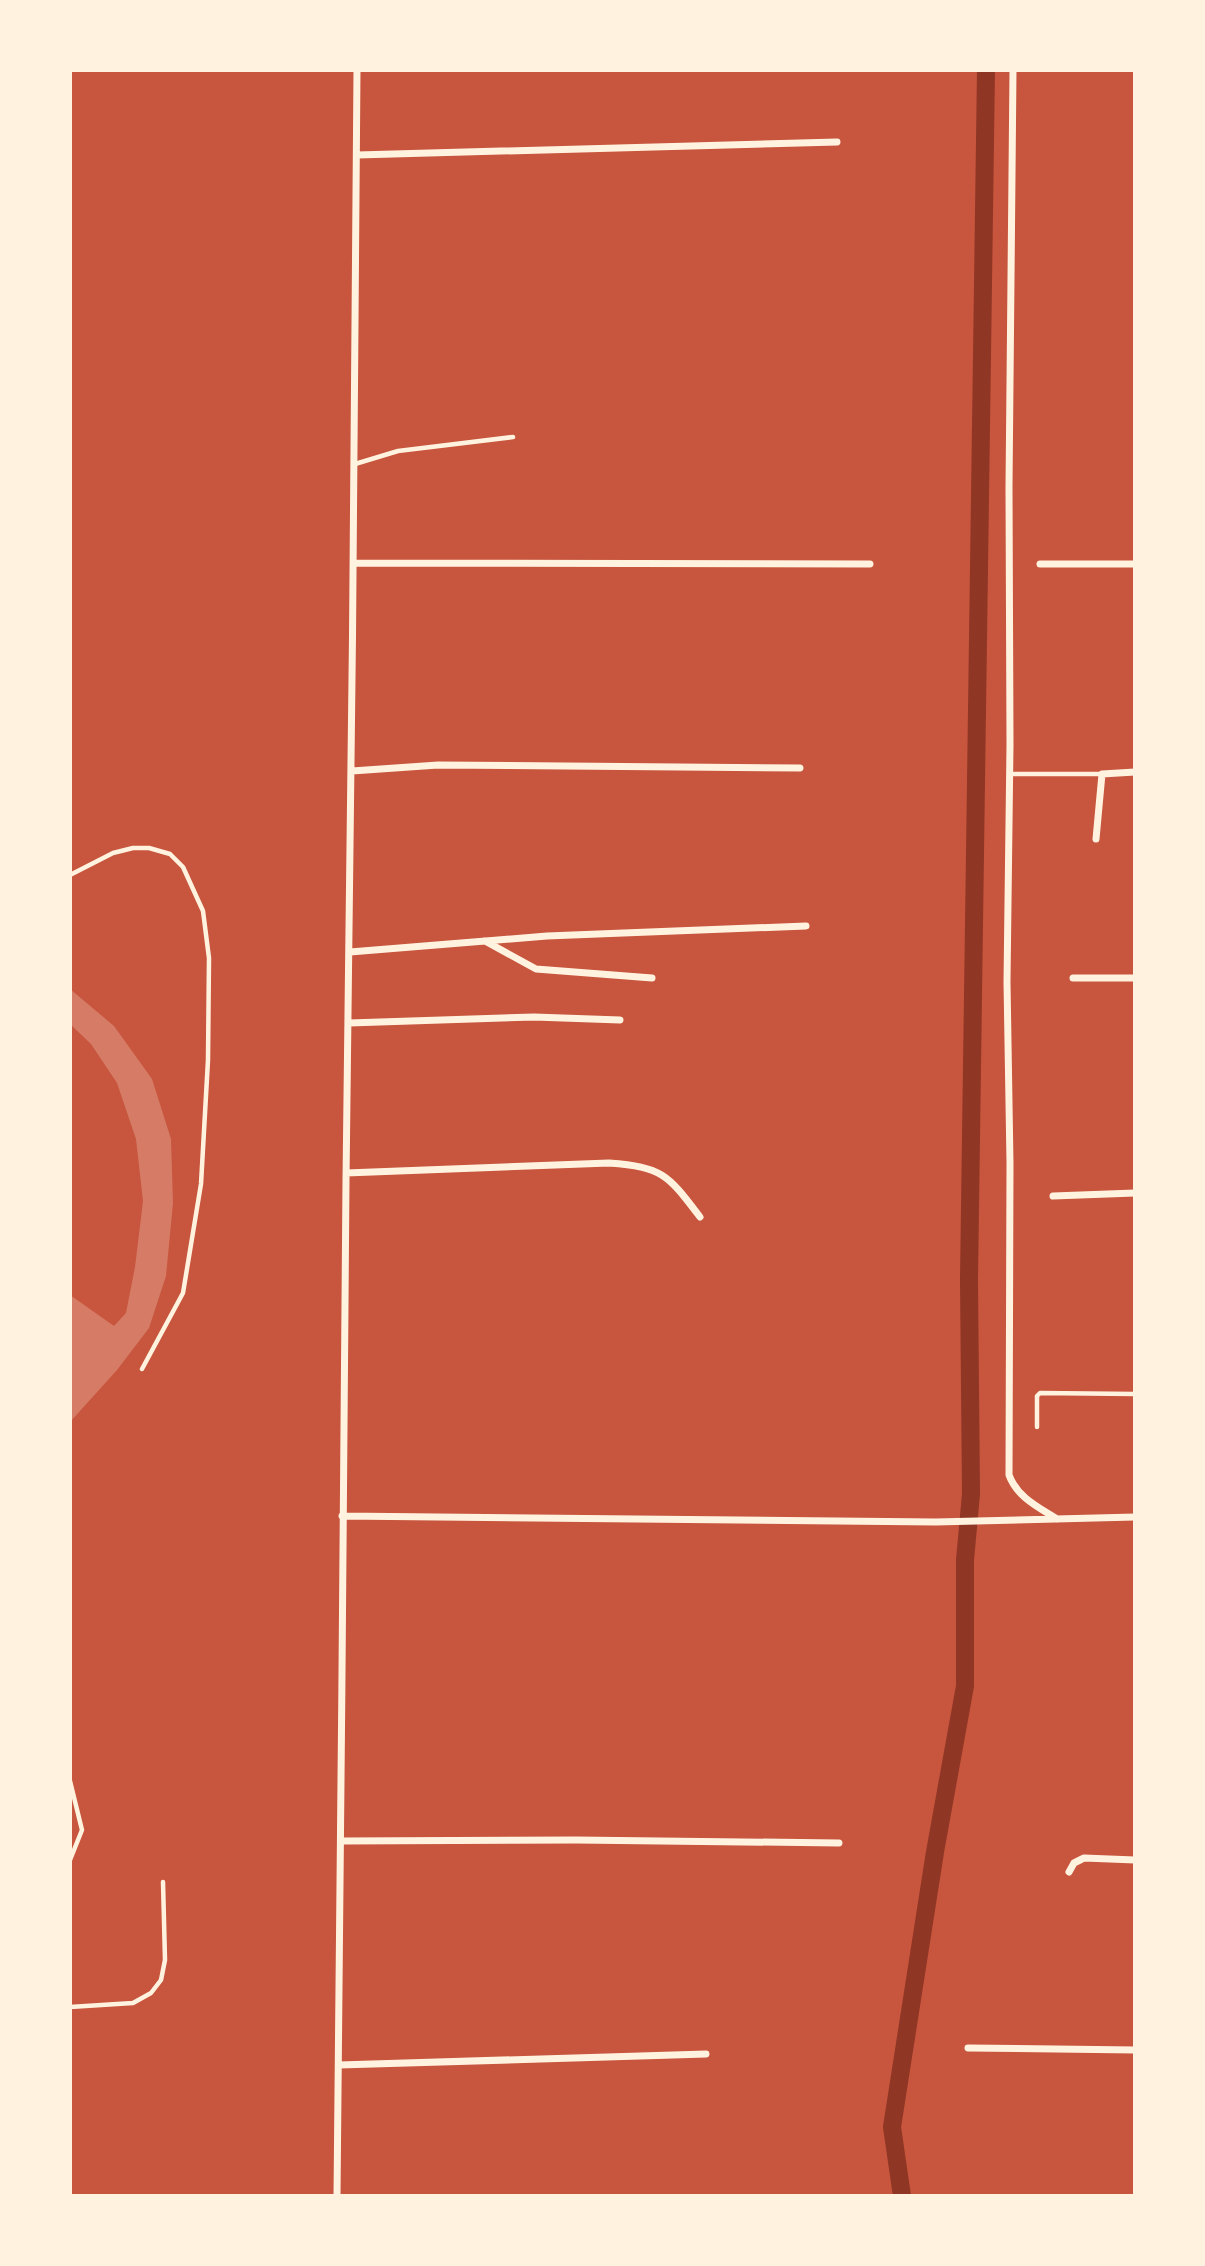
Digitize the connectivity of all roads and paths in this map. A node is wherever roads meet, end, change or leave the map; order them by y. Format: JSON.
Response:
{"nodes":[{"id":1,"x":357,"y":70,"type":"edge"},
{"id":2,"x":1013,"y":70,"type":"edge"},
{"id":3,"x":837,"y":142,"type":"dead end"},
{"id":4,"x":357,"y":155,"type":"junction"},
{"id":5,"x":513,"y":437,"type":"dead end"},
{"id":6,"x":355,"y":464,"type":"junction"},
{"id":7,"x":353,"y":563,"type":"junction"},
{"id":8,"x":870,"y":564,"type":"dead end"},
{"id":9,"x":1040,"y":564,"type":"dead end"},
{"id":10,"x":1135,"y":564,"type":"edge"},
{"id":11,"x":800,"y":768,"type":"dead end"},
{"id":12,"x":352,"y":771,"type":"junction"},
{"id":13,"x":1135,"y":772,"type":"edge"},
{"id":14,"x":1009,"y":774,"type":"junction"},
{"id":15,"x":1102,"y":774,"type":"junction"},
{"id":16,"x":1096,"y":839,"type":"dead end"},
{"id":17,"x":70,"y":875,"type":"edge"},
{"id":18,"x":806,"y":926,"type":"dead end"},
{"id":19,"x":484,"y":941,"type":"junction"},
{"id":20,"x":350,"y":953,"type":"junction"},
{"id":21,"x":652,"y":978,"type":"dead end"},
{"id":22,"x":1073,"y":978,"type":"dead end"},
{"id":23,"x":1135,"y":978,"type":"edge"},
{"id":24,"x":620,"y":1020,"type":"dead end"},
{"id":25,"x":349,"y":1024,"type":"junction"},
{"id":26,"x":346,"y":1173,"type":"junction"},
{"id":27,"x":1135,"y":1193,"type":"edge"},
{"id":28,"x":1054,"y":1196,"type":"dead end"},
{"id":29,"x":700,"y":1217,"type":"dead end"},
{"id":30,"x":142,"y":1369,"type":"dead end"},
{"id":31,"x":1135,"y":1394,"type":"edge"},
{"id":32,"x":1037,"y":1427,"type":"dead end"},
{"id":33,"x":342,"y":1516,"type":"junction"},
{"id":34,"x":1135,"y":1517,"type":"edge"},
{"id":35,"x":1057,"y":1519,"type":"junction"},
{"id":36,"x":70,"y":1781,"type":"edge"},
{"id":37,"x":342,"y":1841,"type":"junction"},
{"id":38,"x":839,"y":1843,"type":"dead end"},
{"id":39,"x":70,"y":1860,"type":"edge"},
{"id":40,"x":1135,"y":1860,"type":"edge"},
{"id":41,"x":1069,"y":1872,"type":"dead end"},
{"id":42,"x":163,"y":1882,"type":"dead end"},
{"id":43,"x":70,"y":2007,"type":"edge"},
{"id":44,"x":968,"y":2048,"type":"dead end"},
{"id":45,"x":1135,"y":2050,"type":"edge"},
{"id":46,"x":706,"y":2054,"type":"dead end"},
{"id":47,"x":339,"y":2065,"type":"junction"},
{"id":48,"x":337,"y":2196,"type":"edge"}],
"edges":[{"from":1,"to":4,"type":"street"},
{"from":2,"to":14,"type":"street"},
{"from":3,"to":4,"type":"street"},
{"from":4,"to":6,"type":"street"},
{"from":5,"to":6,"type":"lane"},
{"from":6,"to":7,"type":"street"},
{"from":7,"to":8,"type":"street"},
{"from":7,"to":12,"type":"street"},
{"from":9,"to":10,"type":"street"},
{"from":11,"to":12,"type":"street"},
{"from":12,"to":20,"type":"street"},
{"from":13,"to":15,"type":"street"},
{"from":14,"to":15,"type":"lane"},
{"from":14,"to":35,"type":"street"},
{"from":15,"to":16,"type":"street"},
{"from":17,"to":30,"type":"lane"},
{"from":18,"to":19,"type":"street"},
{"from":19,"to":20,"type":"street"},
{"from":19,"to":21,"type":"street"},
{"from":20,"to":25,"type":"street"},
{"from":22,"to":23,"type":"street"},
{"from":24,"to":25,"type":"street"},
{"from":25,"to":26,"type":"street"},
{"from":26,"to":29,"type":"street"},
{"from":26,"to":33,"type":"street"},
{"from":27,"to":28,"type":"street"},
{"from":31,"to":32,"type":"lane"},
{"from":33,"to":35,"type":"street"},
{"from":33,"to":37,"type":"street"},
{"from":34,"to":35,"type":"street"},
{"from":36,"to":39,"type":"lane"},
{"from":37,"to":38,"type":"street"},
{"from":37,"to":47,"type":"street"},
{"from":40,"to":41,"type":"street"},
{"from":42,"to":43,"type":"lane"},
{"from":44,"to":45,"type":"street"},
{"from":46,"to":47,"type":"street"},
{"from":47,"to":48,"type":"street"}]}
